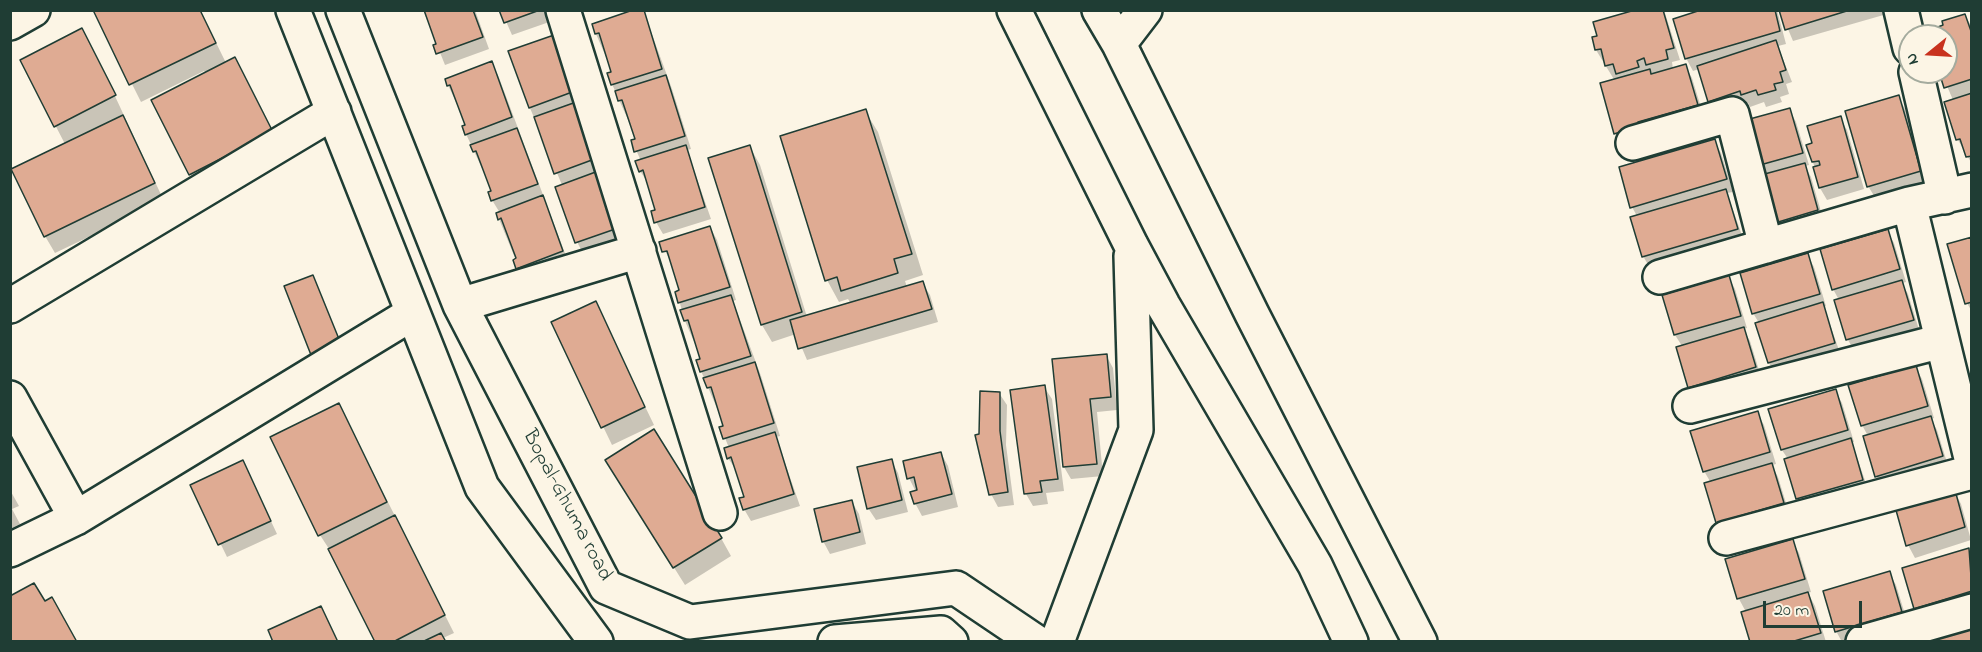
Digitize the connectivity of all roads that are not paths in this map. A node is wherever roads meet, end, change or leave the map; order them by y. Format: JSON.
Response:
{"nodes":[{"id":1,"x":33,"y":10,"type":"edge"},
{"id":2,"x":293,"y":10,"type":"edge"},
{"id":3,"x":343,"y":10,"type":"edge"},
{"id":4,"x":563,"y":10,"type":"edge"},
{"id":5,"x":1014,"y":10,"type":"edge"},
{"id":6,"x":1099,"y":10,"type":"edge"},
{"id":7,"x":1145,"y":10,"type":"edge"},
{"id":8,"x":10,"y":23,"type":"edge"},
{"id":9,"x":1119,"y":44,"type":"junction"},
{"id":10,"x":1920,"y":84,"type":"edge"},
{"id":11,"x":333,"y":112,"type":"junction"},
{"id":12,"x":1633,"y":143,"type":"dead end"},
{"id":13,"x":1958,"y":194,"type":"edge"},
{"id":14,"x":1909,"y":204,"type":"junction"},
{"id":15,"x":1131,"y":245,"type":"junction"},
{"id":16,"x":1766,"y":246,"type":"junction"},
{"id":17,"x":639,"y":251,"type":"junction"},
{"id":18,"x":1660,"y":277,"type":"dead end"},
{"id":19,"x":460,"y":305,"type":"junction"},
{"id":20,"x":10,"y":306,"type":"edge"},
{"id":21,"x":413,"y":313,"type":"junction"},
{"id":22,"x":1942,"y":341,"type":"junction"},
{"id":23,"x":10,"y":398,"type":"edge"},
{"id":24,"x":1690,"y":406,"type":"dead end"},
{"id":25,"x":1971,"y":462,"type":"edge"},
{"id":26,"x":1971,"y":472,"type":"edge"},
{"id":27,"x":720,"y":513,"type":"dead end"},
{"id":28,"x":76,"y":518,"type":"junction"},
{"id":29,"x":1726,"y":538,"type":"dead end"},
{"id":30,"x":10,"y":550,"type":"edge"},
{"id":31,"x":1971,"y":611,"type":"edge"},
{"id":32,"x":674,"y":629,"type":"edge"},
{"id":33,"x":596,"y":642,"type":"edge"},
{"id":34,"x":835,"y":642,"type":"edge"},
{"id":35,"x":951,"y":642,"type":"edge"},
{"id":36,"x":1036,"y":642,"type":"edge"},
{"id":37,"x":1057,"y":642,"type":"edge"},
{"id":38,"x":1351,"y":642,"type":"edge"},
{"id":39,"x":1420,"y":642,"type":"edge"},
{"id":40,"x":1863,"y":642,"type":"edge"}],
"edges":[{"from":1,"to":8,"type":"street"},
{"from":2,"to":11,"type":"street"},
{"from":3,"to":19,"type":"street","name":"Bopal-Ghuma road"},
{"from":4,"to":17,"type":"street"},
{"from":5,"to":15,"type":"street"},
{"from":6,"to":9,"type":"street"},
{"from":7,"to":9,"type":"street"},
{"from":9,"to":39,"type":"street"},
{"from":10,"to":13,"type":"street"},
{"from":11,"to":20,"type":"street"},
{"from":11,"to":21,"type":"street"},
{"from":12,"to":16,"type":"street"},
{"from":13,"to":14,"type":"street"},
{"from":14,"to":16,"type":"street"},
{"from":14,"to":22,"type":"street"},
{"from":15,"to":37,"type":"street"},
{"from":15,"to":38,"type":"street"},
{"from":16,"to":18,"type":"street"},
{"from":17,"to":19,"type":"street"},
{"from":17,"to":27,"type":"street"},
{"from":19,"to":32,"type":"street","name":"Bopal-Ghuma road"},
{"from":21,"to":28,"type":"street"},
{"from":21,"to":33,"type":"street"},
{"from":22,"to":24,"type":"street"},
{"from":22,"to":25,"type":"street"},
{"from":23,"to":28,"type":"street"},
{"from":26,"to":29,"type":"street"},
{"from":28,"to":30,"type":"street"},
{"from":31,"to":40,"type":"street"},
{"from":32,"to":36,"type":"street","name":"Bopal-Ghuma road"},
{"from":34,"to":35,"type":"street"}]}
